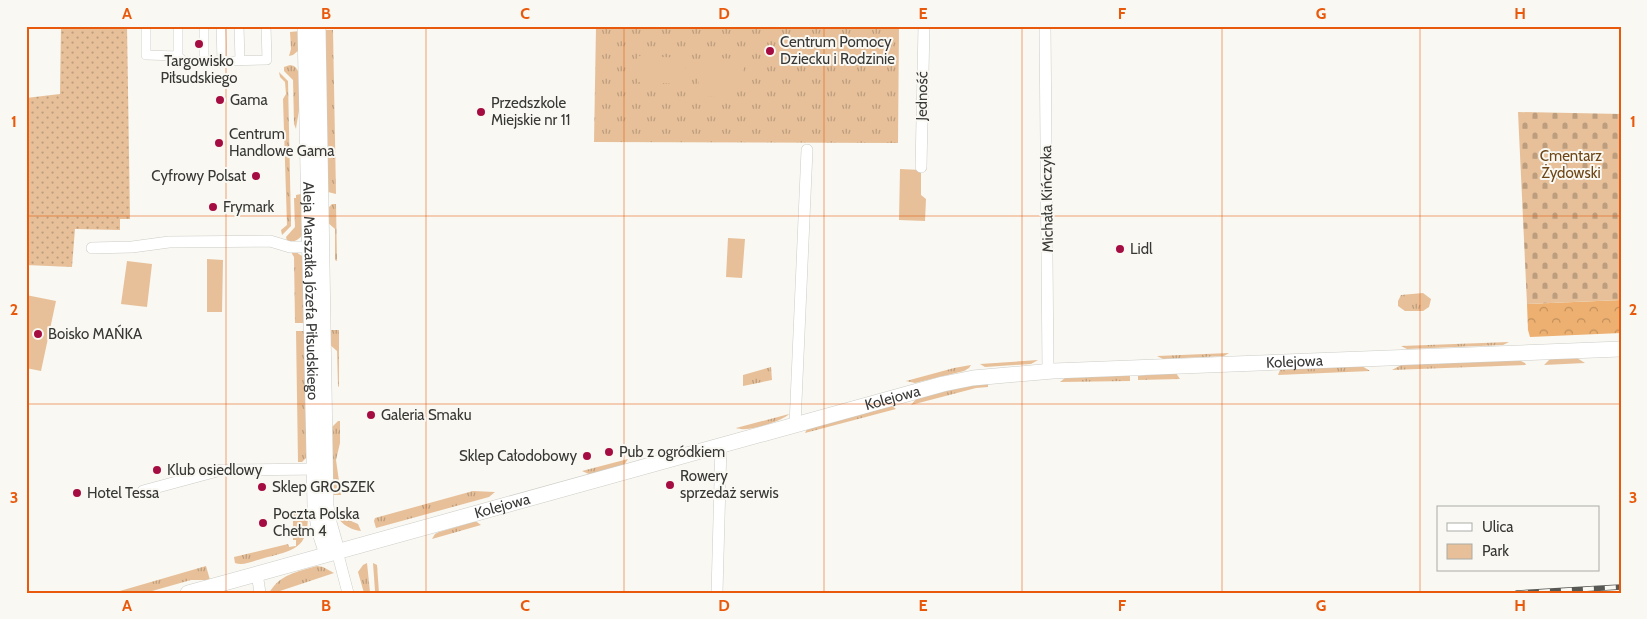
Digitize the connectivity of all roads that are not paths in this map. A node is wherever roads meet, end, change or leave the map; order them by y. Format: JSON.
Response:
{"nodes":[{"id":1,"x":146,"y":26,"type":"edge"},
{"id":2,"x":178,"y":26,"type":"edge"},
{"id":3,"x":204,"y":26,"type":"edge"},
{"id":4,"x":222,"y":26,"type":"edge"},
{"id":5,"x":239,"y":26,"type":"edge"},
{"id":6,"x":266,"y":26,"type":"edge"},
{"id":7,"x":305,"y":26,"type":"edge"},
{"id":8,"x":318,"y":26,"type":"edge"},
{"id":9,"x":924,"y":26,"type":"edge"},
{"id":10,"x":1045,"y":26,"type":"edge"},
{"id":11,"x":178,"y":56,"type":"junction"},
{"id":12,"x":204,"y":61,"type":"junction"},
{"id":13,"x":222,"y":61,"type":"junction"},
{"id":14,"x":240,"y":61,"type":"junction"},
{"id":15,"x":807,"y":150,"type":"dead end"},
{"id":16,"x":921,"y":167,"type":"dead end"},
{"id":17,"x":316,"y":247,"type":"junction"},
{"id":18,"x":92,"y":248,"type":"dead end"},
{"id":19,"x":1621,"y":348,"type":"edge"},
{"id":20,"x":1048,"y":371,"type":"junction"},
{"id":21,"x":795,"y":425,"type":"junction"},
{"id":22,"x":721,"y":445,"type":"junction"},
{"id":23,"x":320,"y":469,"type":"junction"},
{"id":24,"x":143,"y":491,"type":"dead end"},
{"id":25,"x":332,"y":552,"type":"junction"},
{"id":26,"x":257,"y":573,"type":"junction"},
{"id":27,"x":188,"y":593,"type":"edge"},
{"id":28,"x":260,"y":593,"type":"edge"},
{"id":29,"x":348,"y":593,"type":"edge"},
{"id":30,"x":716,"y":593,"type":"edge"}],
"edges":[{"from":1,"to":11,"type":"street"},
{"from":2,"to":11,"type":"street"},
{"from":3,"to":12,"type":"street"},
{"from":4,"to":13,"type":"street"},
{"from":5,"to":14,"type":"street"},
{"from":6,"to":14,"type":"street"},
{"from":7,"to":17,"type":"street","name":"Aleja Marszałka Józefa Piłsudskiego"},
{"from":8,"to":17,"type":"street","name":"Aleja Marszałka Józefa Piłsudskiego"},
{"from":9,"to":16,"type":"street","name":"Jedność"},
{"from":10,"to":20,"type":"street","name":"Michała Kińczyka"},
{"from":11,"to":12,"type":"street"},
{"from":12,"to":13,"type":"street"},
{"from":13,"to":14,"type":"street"},
{"from":15,"to":21,"type":"street"},
{"from":17,"to":18,"type":"street"},
{"from":17,"to":23,"type":"street","name":"Aleja Marszałka Józefa Piłsudskiego"},
{"from":19,"to":20,"type":"street","name":"Kolejowa"},
{"from":20,"to":21,"type":"street","name":"Kolejowa"},
{"from":21,"to":22,"type":"street","name":"Kolejowa"},
{"from":22,"to":25,"type":"street","name":"Kolejowa"},
{"from":22,"to":30,"type":"street"},
{"from":23,"to":24,"type":"street"},
{"from":23,"to":25,"type":"street","name":"Aleja Marszałka Józefa Piłsudskiego"},
{"from":25,"to":26,"type":"street","name":"Kolejowa"},
{"from":25,"to":29,"type":"street"},
{"from":26,"to":27,"type":"street","name":"Kolejowa"},
{"from":26,"to":28,"type":"street"}]}
